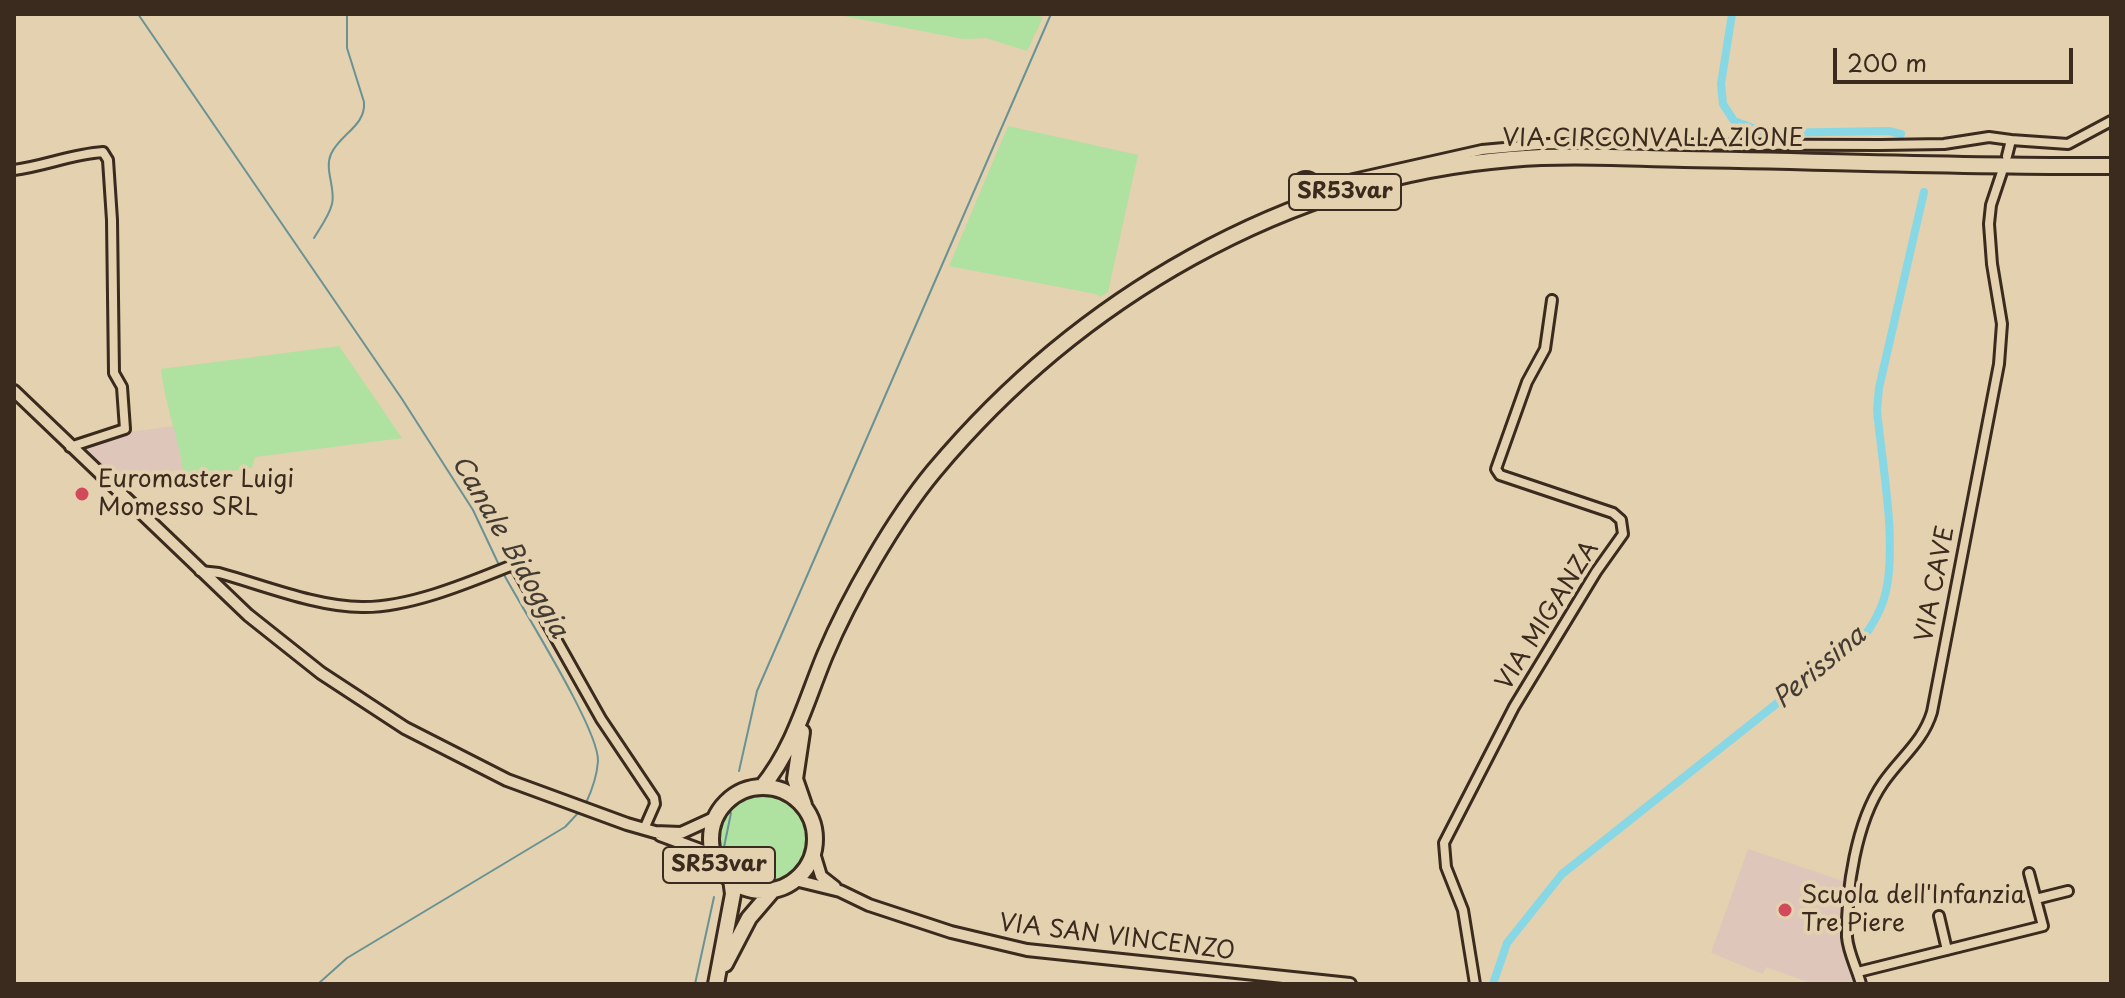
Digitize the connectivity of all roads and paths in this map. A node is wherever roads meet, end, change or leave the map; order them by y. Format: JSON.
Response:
{"nodes":[{"id":1,"x":2111,"y":121,"type":"edge"},
{"id":2,"x":2011,"y":140,"type":"junction"},
{"id":3,"x":2007,"y":156,"type":"dead end"},
{"id":4,"x":2111,"y":166,"type":"edge"},
{"id":5,"x":14,"y":170,"type":"edge"},
{"id":6,"x":2002,"y":172,"type":"dead end"},
{"id":7,"x":1313,"y":180,"type":"junction"},
{"id":8,"x":1340,"y":182,"type":"junction"},
{"id":9,"x":1314,"y":193,"type":"junction"},
{"id":10,"x":1552,"y":300,"type":"dead end"},
{"id":11,"x":14,"y":391,"type":"edge"},
{"id":12,"x":70,"y":447,"type":"junction"},
{"id":13,"x":199,"y":571,"type":"junction"},
{"id":14,"x":807,"y":704,"type":"junction"},
{"id":15,"x":762,"y":787,"type":"junction"},
{"id":16,"x":804,"y":805,"type":"junction"},
{"id":17,"x":716,"y":817,"type":"junction"},
{"id":18,"x":650,"y":831,"type":"junction"},
{"id":19,"x":814,"y":853,"type":"junction"},
{"id":20,"x":714,"y":855,"type":"junction"},
{"id":21,"x":2029,"y":873,"type":"dead end"},
{"id":22,"x":731,"y":879,"type":"junction"},
{"id":23,"x":795,"y":880,"type":"junction"},
{"id":24,"x":773,"y":890,"type":"junction"},
{"id":25,"x":840,"y":891,"type":"junction"},
{"id":26,"x":2068,"y":891,"type":"dead end"},
{"id":27,"x":2036,"y":899,"type":"junction"},
{"id":28,"x":1939,"y":916,"type":"dead end"},
{"id":29,"x":1947,"y":950,"type":"junction"},
{"id":30,"x":1858,"y":972,"type":"junction"},
{"id":31,"x":717,"y":981,"type":"edge"},
{"id":32,"x":1350,"y":984,"type":"edge"},
{"id":33,"x":1475,"y":984,"type":"edge"},
{"id":34,"x":1861,"y":984,"type":"edge"}],
"edges":[{"from":1,"to":2,"type":"street"},
{"from":2,"to":3,"type":"street"},
{"from":2,"to":8,"type":"street"},
{"from":4,"to":14,"type":"main road","name":"VIA CIRCONVALLAZIONE","number":"SR53var"},
{"from":5,"to":12,"type":"street"},
{"from":6,"to":30,"type":"street","name":"VIA CAVE"},
{"from":7,"to":8,"type":"street"},
{"from":7,"to":9,"type":"street"},
{"from":7,"to":9,"type":"street"},
{"from":8,"to":9,"type":"street"},
{"from":10,"to":33,"type":"street","name":"VIA MIGANZA"},
{"from":11,"to":12,"type":"street"},
{"from":12,"to":13,"type":"street"},
{"from":13,"to":18,"type":"street"},
{"from":13,"to":18,"type":"street"},
{"from":14,"to":15,"type":"main road","name":"VIA CIRCONVALLAZIONE","number":"SR53var"},
{"from":14,"to":16,"type":"main road","name":"VIA CIRCONVALLAZIONE","number":"SR53var"},
{"from":15,"to":16,"type":"main road"},
{"from":15,"to":17,"type":"main road","number":"SR53var"},
{"from":16,"to":19,"type":"main road","number":"SR53var"},
{"from":17,"to":18,"type":"street"},
{"from":17,"to":20,"type":"main road","number":"SR53var"},
{"from":18,"to":20,"type":"street"},
{"from":19,"to":23,"type":"main road","number":"SR53var"},
{"from":19,"to":25,"type":"street","name":"VIA SAN VINCENZO"},
{"from":20,"to":22,"type":"main road","number":"SR53var"},
{"from":21,"to":27,"type":"street"},
{"from":22,"to":24,"type":"main road","number":"SR53var"},
{"from":22,"to":31,"type":"main road","number":"SR53var"},
{"from":23,"to":24,"type":"main road","number":"SR53var"},
{"from":23,"to":25,"type":"street","name":"VIA SAN VINCENZO"},
{"from":24,"to":31,"type":"main road","number":"SR53var"},
{"from":25,"to":32,"type":"street","name":"VIA SAN VINCENZO"},
{"from":26,"to":27,"type":"street"},
{"from":27,"to":29,"type":"street"},
{"from":28,"to":29,"type":"street"},
{"from":29,"to":30,"type":"street"},
{"from":30,"to":34,"type":"street","name":"VIA CAVE"}]}
